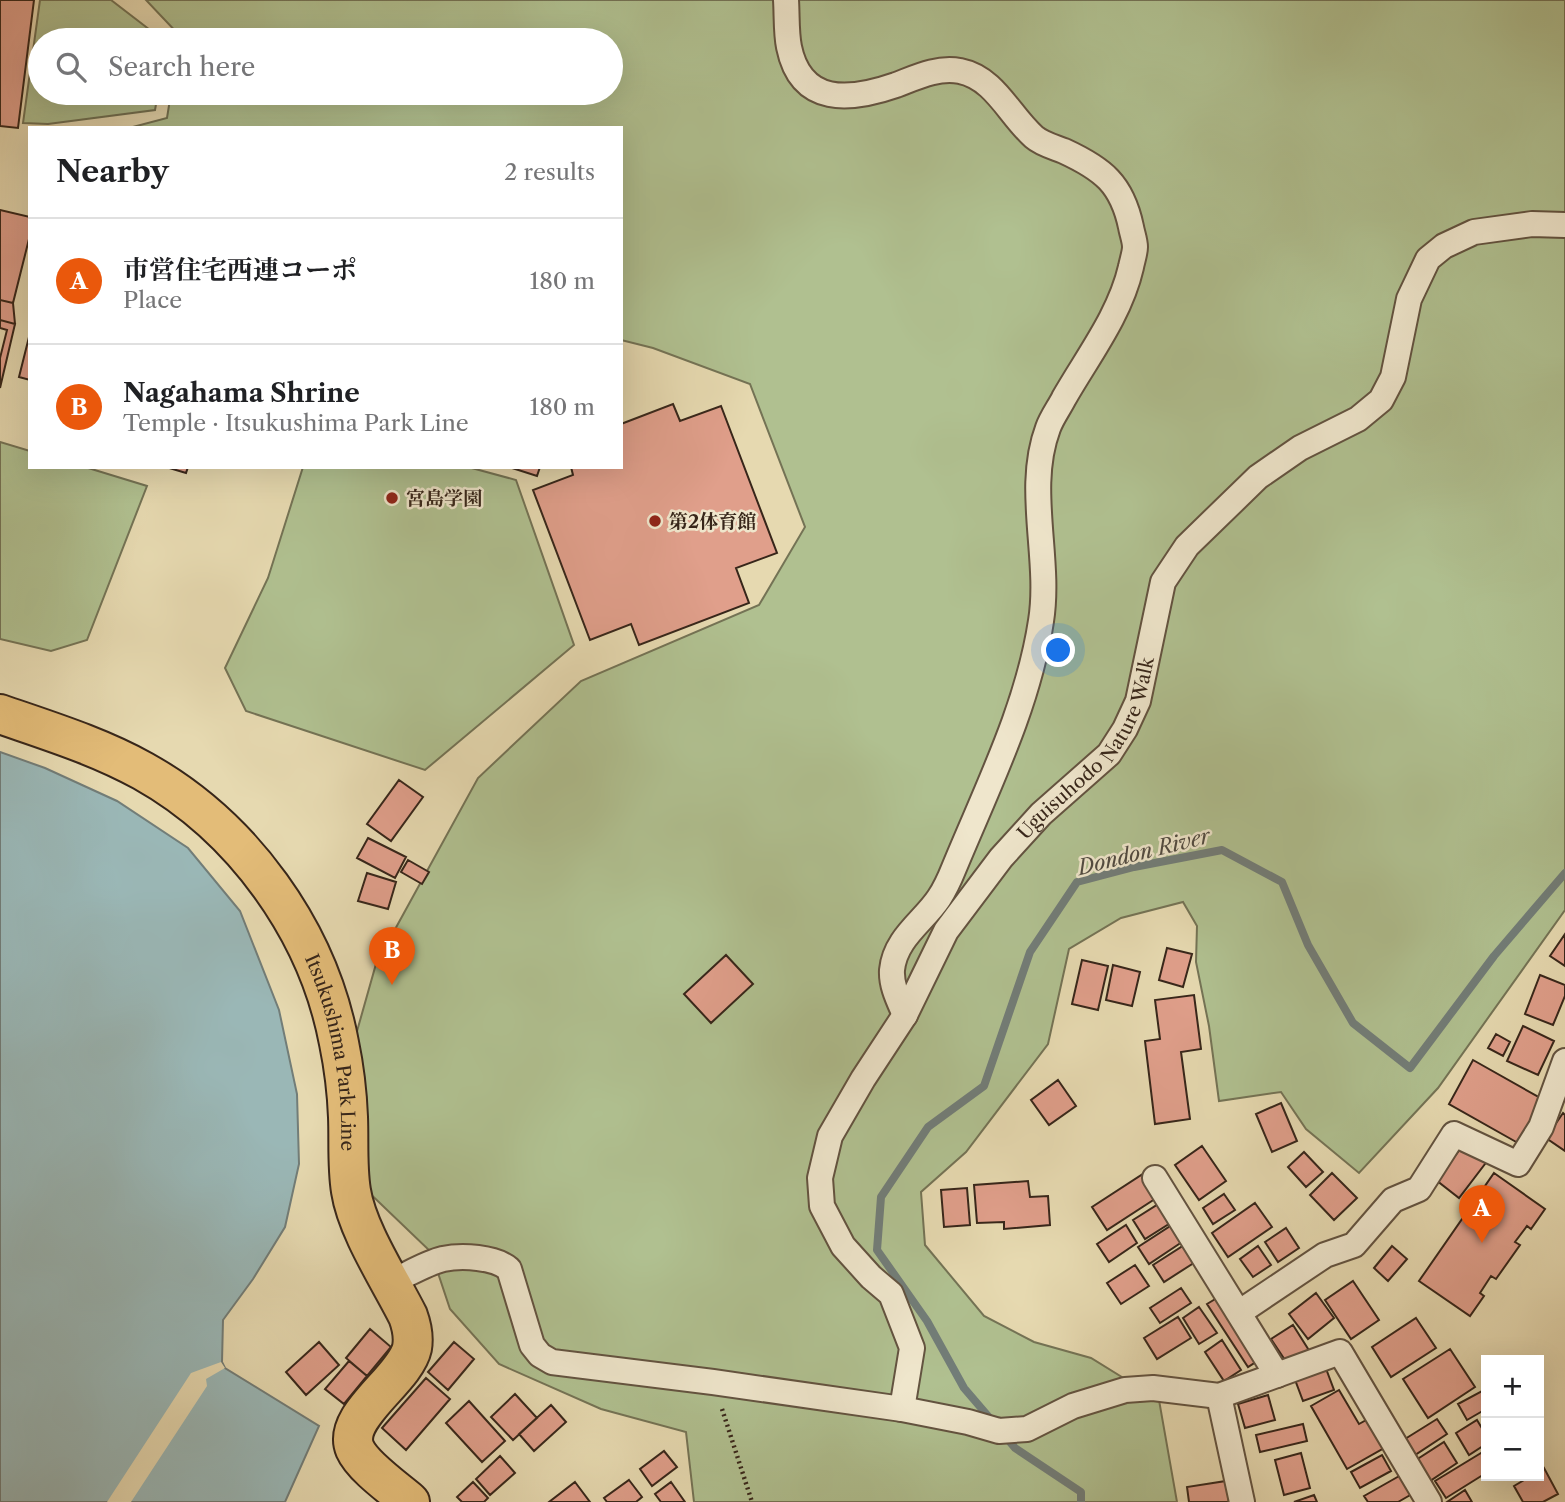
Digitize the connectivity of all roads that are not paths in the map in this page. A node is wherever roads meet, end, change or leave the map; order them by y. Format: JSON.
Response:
{"nodes":[{"id":1,"x":786,"y":0,"type":"edge"},
{"id":2,"x":1565,"y":225,"type":"edge"},
{"id":3,"x":0,"y":714,"type":"edge"},
{"id":4,"x":905,"y":1015,"type":"junction"},
{"id":5,"x":1565,"y":1061,"type":"edge"},
{"id":6,"x":1156,"y":1178,"type":"dead end"},
{"id":7,"x":391,"y":1282,"type":"junction"},
{"id":8,"x":1240,"y":1312,"type":"junction"},
{"id":9,"x":1277,"y":1375,"type":"junction"},
{"id":10,"x":1219,"y":1396,"type":"junction"},
{"id":11,"x":902,"y":1409,"type":"junction"},
{"id":12,"x":410,"y":1502,"type":"edge"},
{"id":13,"x":1242,"y":1502,"type":"edge"},
{"id":14,"x":1429,"y":1502,"type":"edge"}],
"edges":[{"from":1,"to":4,"type":"street"},
{"from":2,"to":4,"type":"street","name":"Uguisuhodo Nature Walk"},
{"from":3,"to":7,"type":"main road","name":"Itsukushima Park Line"},
{"from":4,"to":11,"type":"street","name":"Uguisuhodo Nature Walk"},
{"from":5,"to":8,"type":"street"},
{"from":6,"to":8,"type":"street"},
{"from":7,"to":11,"type":"street"},
{"from":7,"to":12,"type":"main road","name":"Itsukushima Park Line"},
{"from":8,"to":9,"type":"street"},
{"from":9,"to":10,"type":"street"},
{"from":9,"to":14,"type":"street"},
{"from":10,"to":11,"type":"street"},
{"from":10,"to":13,"type":"street"}]}
